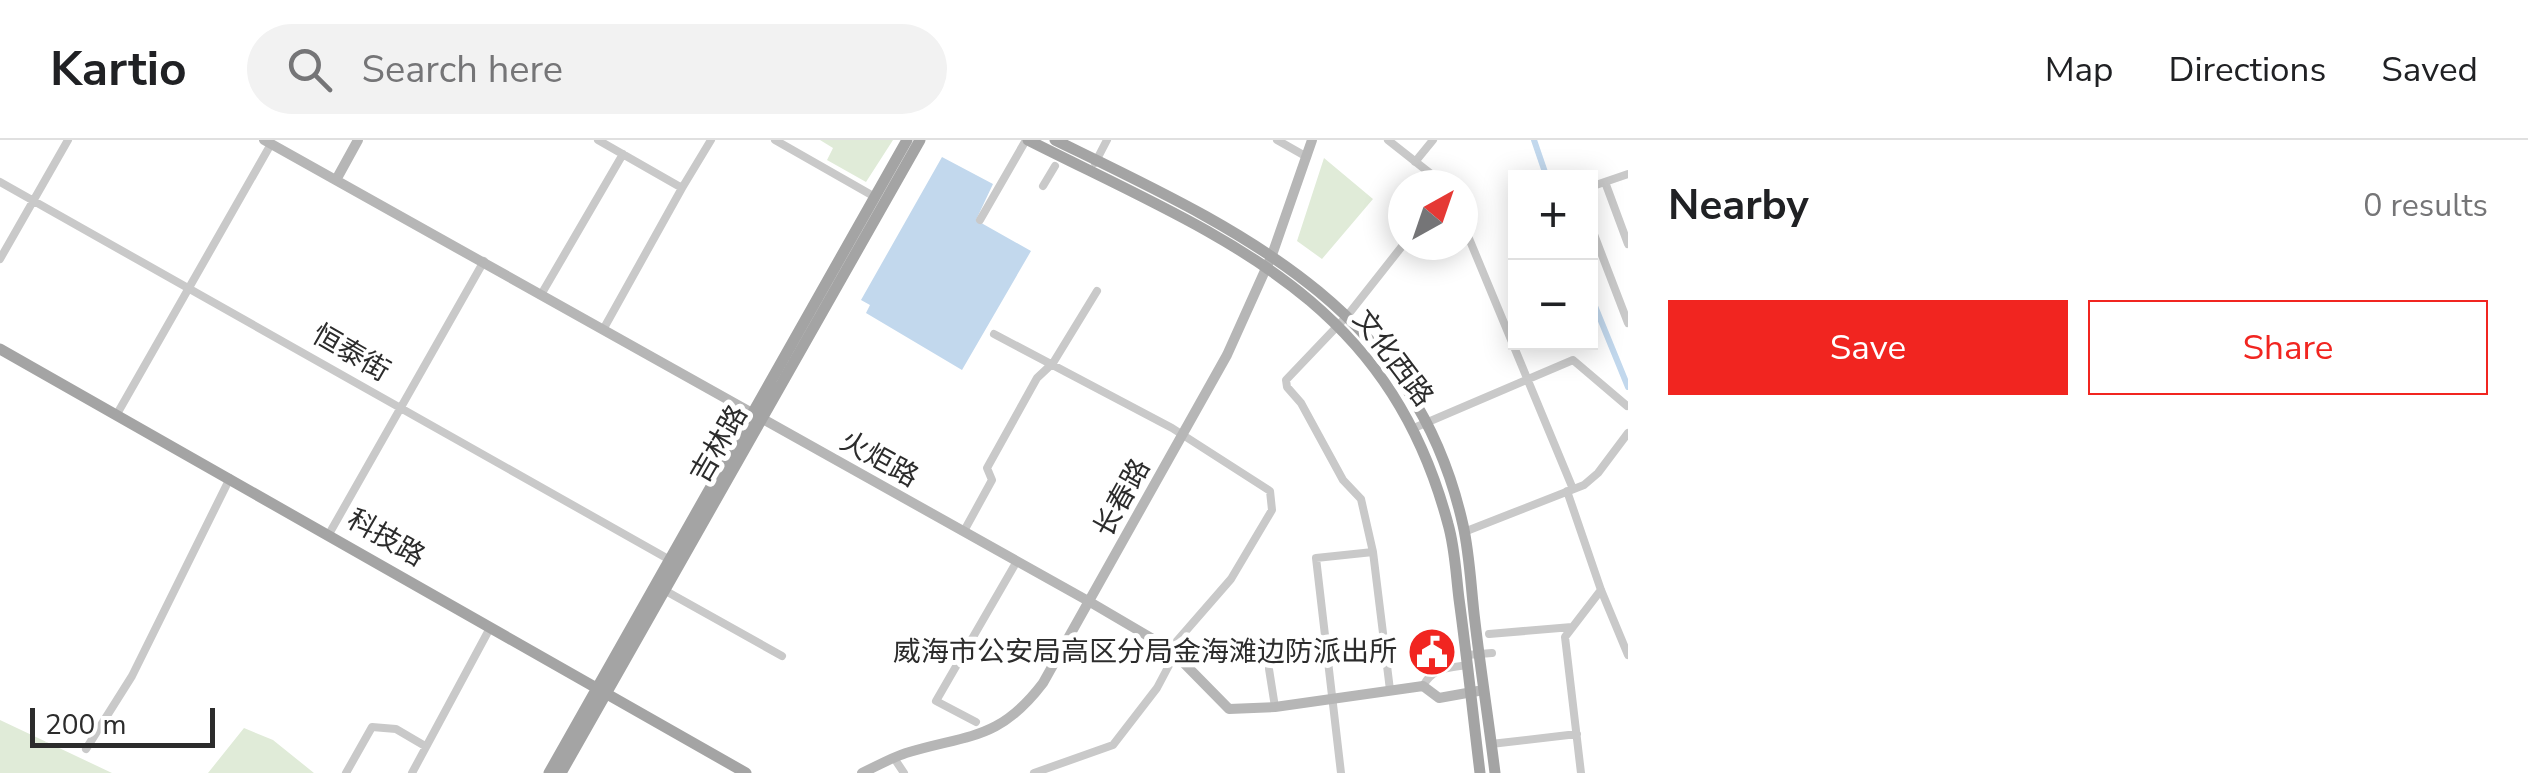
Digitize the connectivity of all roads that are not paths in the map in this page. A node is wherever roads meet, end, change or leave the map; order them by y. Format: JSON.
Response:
{"nodes":[{"id":1,"x":68,"y":140,"type":"edge"},
{"id":2,"x":358,"y":140,"type":"edge"},
{"id":3,"x":598,"y":140,"type":"edge"},
{"id":4,"x":711,"y":140,"type":"edge"},
{"id":5,"x":775,"y":140,"type":"edge"},
{"id":6,"x":907,"y":140,"type":"edge"},
{"id":7,"x":920,"y":140,"type":"edge"},
{"id":8,"x":1027,"y":140,"type":"edge"},
{"id":9,"x":1055,"y":140,"type":"edge"},
{"id":10,"x":1107,"y":140,"type":"edge"},
{"id":11,"x":1277,"y":140,"type":"edge"},
{"id":12,"x":1312,"y":140,"type":"edge"},
{"id":13,"x":1388,"y":140,"type":"edge"},
{"id":14,"x":1433,"y":140,"type":"edge"},
{"id":15,"x":268,"y":142,"type":"edge"},
{"id":16,"x":623,"y":154,"type":"junction"},
{"id":17,"x":1307,"y":157,"type":"junction"},
{"id":18,"x":1415,"y":162,"type":"junction"},
{"id":19,"x":1055,"y":166,"type":"dead end"},
{"id":20,"x":1093,"y":166,"type":"junction"},
{"id":21,"x":1425,"y":170,"type":"edge"},
{"id":22,"x":1628,"y":174,"type":"edge"},
{"id":23,"x":336,"y":180,"type":"junction"},
{"id":24,"x":0,"y":182,"type":"edge"},
{"id":25,"x":1604,"y":182,"type":"junction"},
{"id":26,"x":1598,"y":185,"type":"edge"},
{"id":27,"x":1043,"y":186,"type":"dead end"},
{"id":28,"x":682,"y":188,"type":"junction"},
{"id":29,"x":880,"y":199,"type":"junction"},
{"id":30,"x":34,"y":200,"type":"junction"},
{"id":31,"x":980,"y":220,"type":"dead end"},
{"id":32,"x":1628,"y":244,"type":"edge"},
{"id":33,"x":1598,"y":245,"type":"edge"},
{"id":34,"x":0,"y":259,"type":"edge"},
{"id":35,"x":1391,"y":260,"type":"edge"},
{"id":36,"x":1478,"y":260,"type":"edge"},
{"id":37,"x":484,"y":261,"type":"junction"},
{"id":38,"x":1269,"y":261,"type":"junction"},
{"id":39,"x":190,"y":288,"type":"junction"},
{"id":40,"x":1097,"y":291,"type":"dead end"},
{"id":41,"x":542,"y":293,"type":"junction"},
{"id":42,"x":1343,"y":321,"type":"junction"},
{"id":43,"x":1628,"y":322,"type":"edge"},
{"id":44,"x":604,"y":328,"type":"junction"},
{"id":45,"x":994,"y":334,"type":"dead end"},
{"id":46,"x":0,"y":348,"type":"edge"},
{"id":47,"x":1053,"y":363,"type":"junction"},
{"id":48,"x":1527,"y":378,"type":"junction"},
{"id":49,"x":1627,"y":406,"type":"edge"},
{"id":50,"x":399,"y":407,"type":"junction"},
{"id":51,"x":117,"y":414,"type":"junction"},
{"id":52,"x":757,"y":416,"type":"junction"},
{"id":53,"x":1427,"y":422,"type":"junction"},
{"id":54,"x":1414,"y":428,"type":"junction"},
{"id":55,"x":1628,"y":432,"type":"edge"},
{"id":56,"x":1183,"y":436,"type":"junction"},
{"id":57,"x":230,"y":478,"type":"junction"},
{"id":58,"x":1570,"y":490,"type":"junction"},
{"id":59,"x":964,"y":531,"type":"junction"},
{"id":60,"x":1464,"y":532,"type":"junction"},
{"id":61,"x":1450,"y":533,"type":"junction"},
{"id":62,"x":329,"y":534,"type":"junction"},
{"id":63,"x":1373,"y":552,"type":"junction"},
{"id":64,"x":1017,"y":561,"type":"junction"},
{"id":65,"x":674,"y":562,"type":"junction"},
{"id":66,"x":664,"y":590,"type":"junction"},
{"id":67,"x":1601,"y":590,"type":"junction"},
{"id":68,"x":1090,"y":602,"type":"junction"},
{"id":69,"x":1572,"y":627,"type":"junction"},
{"id":70,"x":490,"y":628,"type":"junction"},
{"id":71,"x":1490,"y":634,"type":"dead end"},
{"id":72,"x":1172,"y":652,"type":"junction"},
{"id":73,"x":782,"y":656,"type":"dead end"},
{"id":74,"x":1628,"y":656,"type":"edge"},
{"id":75,"x":1476,"y":657,"type":"junction"},
{"id":76,"x":1269,"y":669,"type":"dead end"},
{"id":77,"x":1422,"y":686,"type":"junction"},
{"id":78,"x":602,"y":690,"type":"junction"},
{"id":79,"x":1390,"y":690,"type":"junction"},
{"id":80,"x":1477,"y":691,"type":"junction"},
{"id":81,"x":1332,"y":700,"type":"junction"},
{"id":82,"x":1275,"y":707,"type":"junction"},
{"id":83,"x":976,"y":722,"type":"dead end"},
{"id":84,"x":1577,"y":734,"type":"junction"},
{"id":85,"x":1491,"y":744,"type":"junction"},
{"id":86,"x":425,"y":746,"type":"junction"},
{"id":87,"x":1477,"y":746,"type":"junction"},
{"id":88,"x":86,"y":749,"type":"dead end"},
{"id":89,"x":894,"y":758,"type":"junction"},
{"id":90,"x":346,"y":773,"type":"edge"},
{"id":91,"x":412,"y":773,"type":"edge"},
{"id":92,"x":549,"y":773,"type":"edge"},
{"id":93,"x":562,"y":773,"type":"edge"},
{"id":94,"x":746,"y":773,"type":"edge"},
{"id":95,"x":862,"y":773,"type":"edge"},
{"id":96,"x":904,"y":773,"type":"edge"},
{"id":97,"x":1034,"y":773,"type":"edge"},
{"id":98,"x":1341,"y":773,"type":"edge"},
{"id":99,"x":1480,"y":773,"type":"edge"},
{"id":100,"x":1494,"y":773,"type":"edge"},
{"id":101,"x":1581,"y":773,"type":"edge"}],
"edges":[{"from":1,"to":30,"type":"street"},
{"from":2,"to":23,"type":"main road"},
{"from":3,"to":16,"type":"street"},
{"from":4,"to":28,"type":"street"},
{"from":5,"to":29,"type":"street"},
{"from":6,"to":29,"type":"main road","name":"吉林路"},
{"from":7,"to":29,"type":"main road","name":"吉林路"},
{"from":8,"to":20,"type":"main road","name":"文化西路"},
{"from":8,"to":31,"type":"street"},
{"from":9,"to":20,"type":"main road","name":"文化西路"},
{"from":10,"to":20,"type":"street"},
{"from":11,"to":17,"type":"street"},
{"from":12,"to":17,"type":"main road","name":"长春路"},
{"from":13,"to":18,"type":"street"},
{"from":14,"to":18,"type":"street"},
{"from":15,"to":23,"type":"main road","name":"火炬路"},
{"from":15,"to":39,"type":"street"},
{"from":16,"to":28,"type":"street"},
{"from":16,"to":41,"type":"street"},
{"from":17,"to":38,"type":"main road","name":"长春路"},
{"from":18,"to":21,"type":"street"},
{"from":19,"to":27,"type":"street"},
{"from":20,"to":38,"type":"main road","name":"文化西路"},
{"from":22,"to":25,"type":"street"},
{"from":23,"to":37,"type":"main road","name":"火炬路"},
{"from":24,"to":30,"type":"street","name":"恒泰街"},
{"from":25,"to":26,"type":"street"},
{"from":25,"to":32,"type":"street"},
{"from":28,"to":44,"type":"street"},
{"from":29,"to":52,"type":"main road","name":"吉林路"},
{"from":30,"to":34,"type":"street"},
{"from":30,"to":39,"type":"street","name":"恒泰街"},
{"from":33,"to":43,"type":"street"},
{"from":35,"to":42,"type":"street"},
{"from":36,"to":48,"type":"street"},
{"from":37,"to":41,"type":"main road","name":"火炬路"},
{"from":37,"to":50,"type":"street"},
{"from":38,"to":42,"type":"main road","name":"文化西路"},
{"from":38,"to":56,"type":"main road","name":"长春路"},
{"from":39,"to":50,"type":"street","name":"恒泰街"},
{"from":39,"to":51,"type":"street"},
{"from":40,"to":47,"type":"street"},
{"from":41,"to":44,"type":"main road","name":"火炬路"},
{"from":42,"to":53,"type":"main road","name":"文化西路"},
{"from":42,"to":54,"type":"main road","name":"文化西路"},
{"from":42,"to":63,"type":"street"},
{"from":44,"to":52,"type":"main road","name":"火炬路"},
{"from":45,"to":47,"type":"street"},
{"from":46,"to":51,"type":"main road","name":"科技路"},
{"from":47,"to":56,"type":"street"},
{"from":47,"to":59,"type":"street"},
{"from":48,"to":49,"type":"street"},
{"from":48,"to":53,"type":"street"},
{"from":48,"to":58,"type":"street"},
{"from":50,"to":62,"type":"street"},
{"from":50,"to":65,"type":"street","name":"恒泰街"},
{"from":51,"to":57,"type":"main road","name":"科技路"},
{"from":52,"to":59,"type":"main road","name":"火炬路"},
{"from":52,"to":65,"type":"main road","name":"吉林路"},
{"from":53,"to":54,"type":"street"},
{"from":53,"to":60,"type":"main road","name":"文化西路"},
{"from":54,"to":61,"type":"main road","name":"文化西路"},
{"from":55,"to":58,"type":"street"},
{"from":56,"to":68,"type":"main road","name":"长春路"},
{"from":56,"to":72,"type":"street"},
{"from":57,"to":62,"type":"main road","name":"科技路"},
{"from":57,"to":88,"type":"street"},
{"from":58,"to":60,"type":"street"},
{"from":58,"to":67,"type":"street"},
{"from":59,"to":64,"type":"main road","name":"火炬路"},
{"from":60,"to":61,"type":"street"},
{"from":60,"to":75,"type":"main road","name":"文化西路"},
{"from":61,"to":75,"type":"main road","name":"文化西路"},
{"from":62,"to":70,"type":"main road","name":"科技路"},
{"from":63,"to":79,"type":"street"},
{"from":63,"to":81,"type":"street"},
{"from":64,"to":68,"type":"main road","name":"火炬路"},
{"from":64,"to":83,"type":"street"},
{"from":65,"to":66,"type":"main road","name":"吉林路"},
{"from":65,"to":78,"type":"main road","name":"吉林路"},
{"from":66,"to":73,"type":"street"},
{"from":66,"to":78,"type":"main road","name":"吉林路"},
{"from":67,"to":69,"type":"street"},
{"from":67,"to":74,"type":"street"},
{"from":68,"to":72,"type":"main road","name":"火炬路"},
{"from":68,"to":89,"type":"main road","name":"长春路"},
{"from":69,"to":71,"type":"street"},
{"from":69,"to":84,"type":"street"},
{"from":70,"to":78,"type":"main road","name":"科技路"},
{"from":70,"to":86,"type":"street"},
{"from":72,"to":82,"type":"main road","name":"火炬路"},
{"from":72,"to":97,"type":"street"},
{"from":75,"to":77,"type":"street"},
{"from":75,"to":80,"type":"main road","name":"文化西路"},
{"from":76,"to":82,"type":"street"},
{"from":77,"to":79,"type":"main road","name":"火炬路"},
{"from":77,"to":80,"type":"main road","name":"火炬路"},
{"from":78,"to":92,"type":"main road","name":"吉林路"},
{"from":78,"to":93,"type":"main road","name":"吉林路"},
{"from":78,"to":94,"type":"main road","name":"科技路"},
{"from":79,"to":81,"type":"main road","name":"火炬路"},
{"from":80,"to":85,"type":"main road","name":"文化西路"},
{"from":80,"to":87,"type":"main road","name":"文化西路"},
{"from":81,"to":82,"type":"main road","name":"火炬路"},
{"from":81,"to":98,"type":"street"},
{"from":84,"to":85,"type":"street"},
{"from":84,"to":101,"type":"street"},
{"from":85,"to":87,"type":"street"},
{"from":85,"to":100,"type":"main road","name":"文化西路"},
{"from":86,"to":90,"type":"street"},
{"from":86,"to":91,"type":"street"},
{"from":87,"to":99,"type":"main road","name":"文化西路"},
{"from":89,"to":95,"type":"main road","name":"长春路"},
{"from":89,"to":96,"type":"street"}]}
